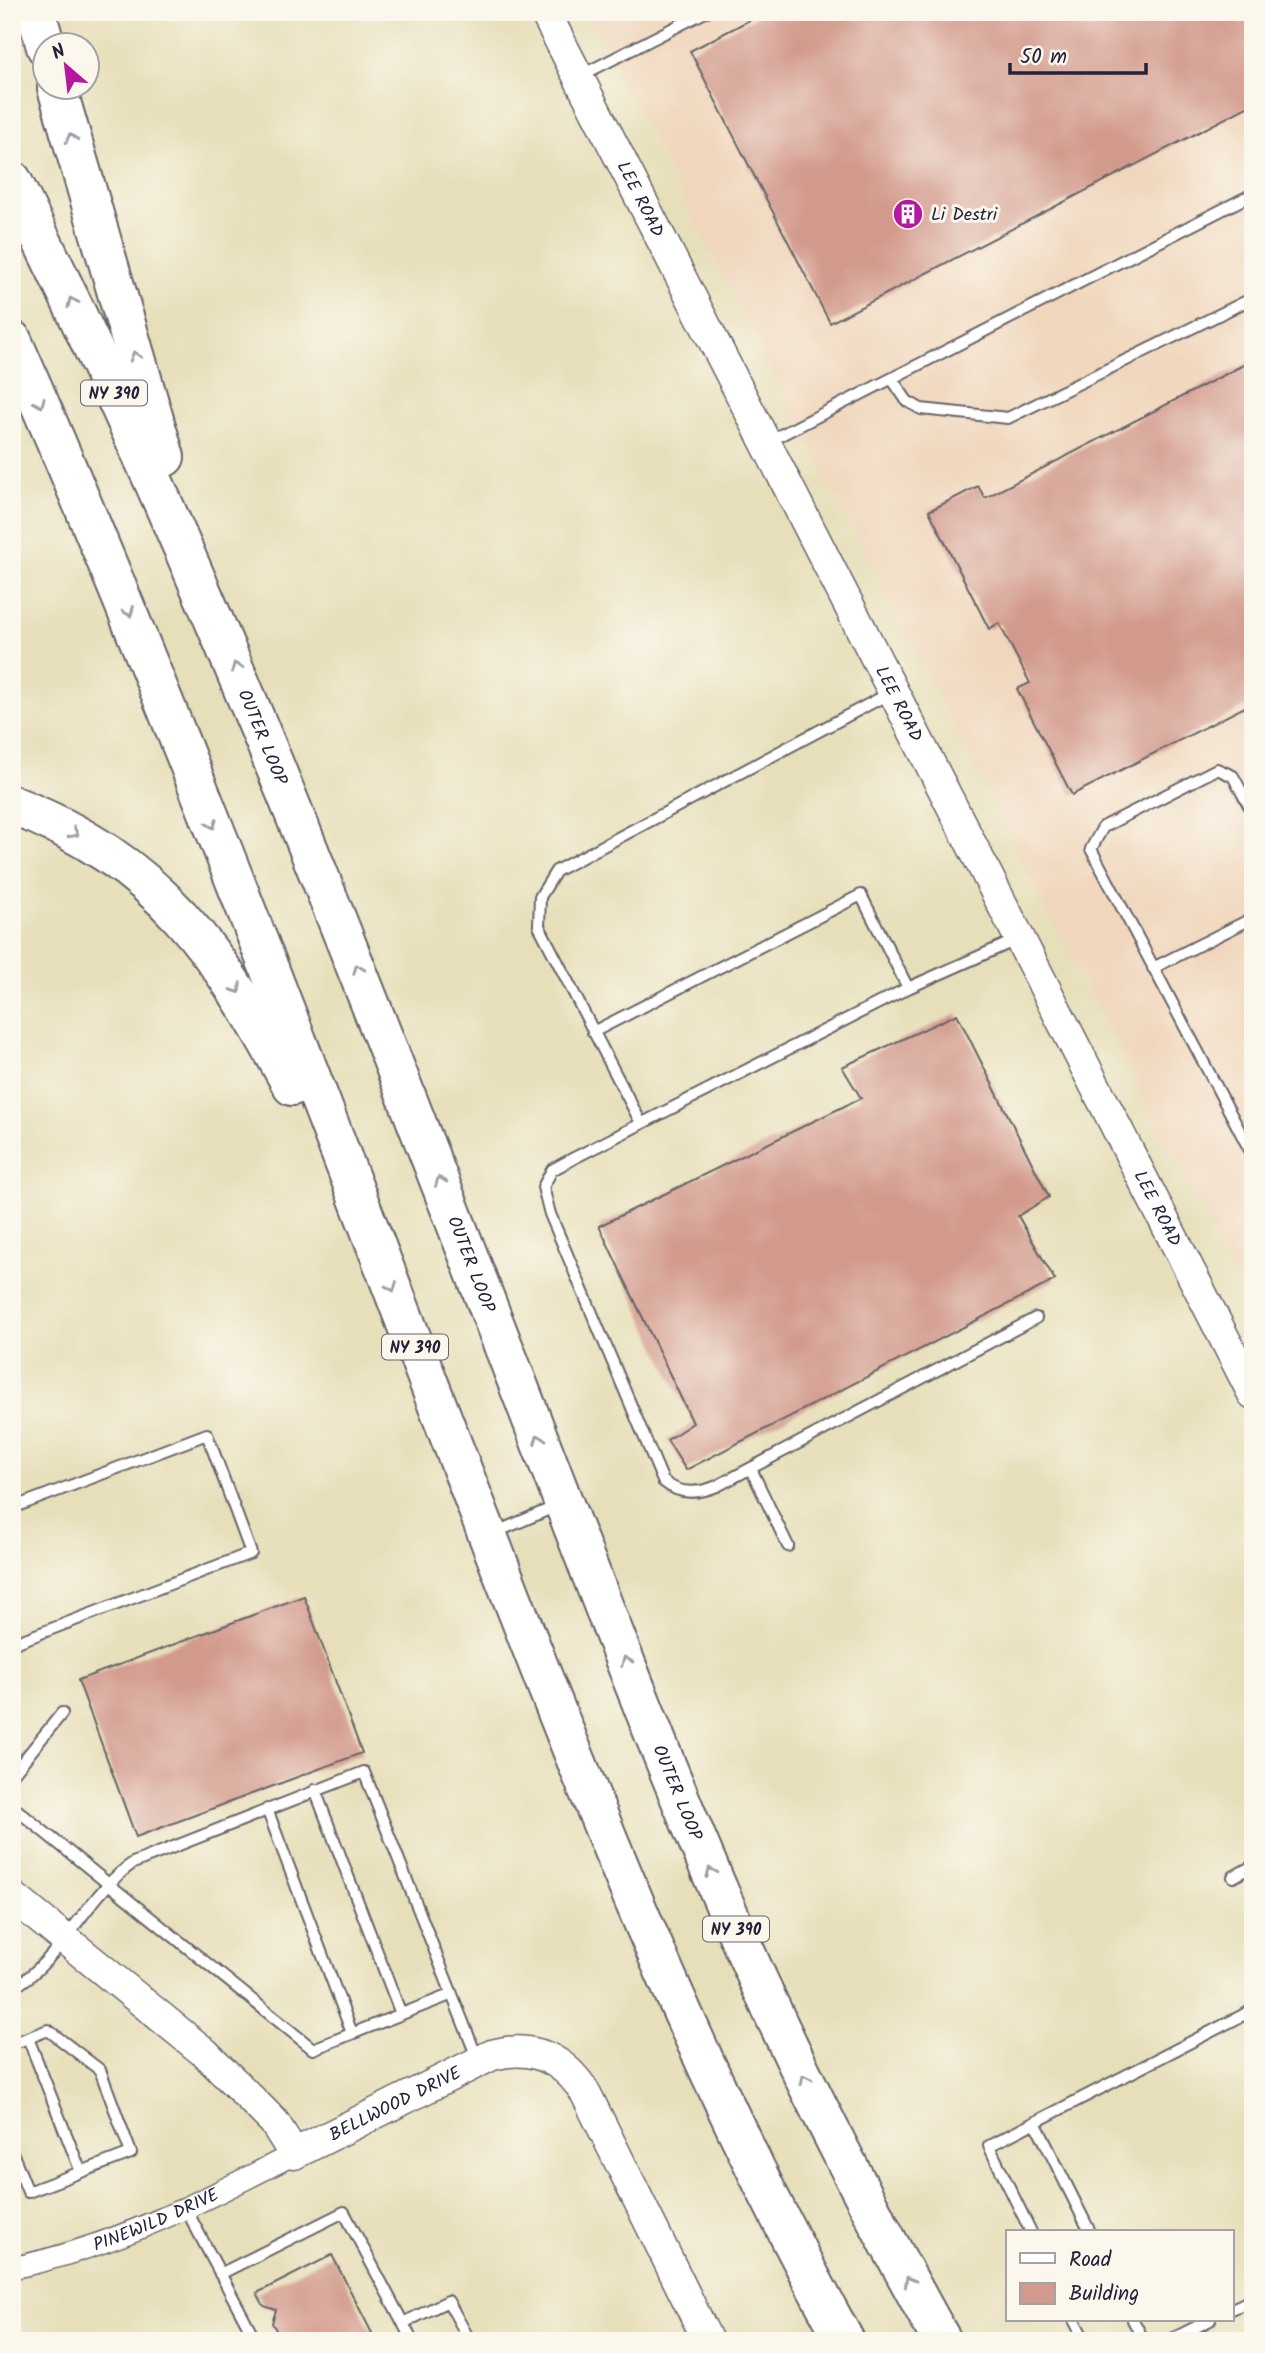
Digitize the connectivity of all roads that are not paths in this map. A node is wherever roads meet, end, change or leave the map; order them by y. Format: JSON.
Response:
{"nodes":[{"id":1,"x":36,"y":12,"type":"edge"},
{"id":2,"x":545,"y":12,"type":"edge"},
{"id":3,"x":705,"y":12,"type":"edge"},
{"id":4,"x":42,"y":32,"type":"edge"},
{"id":5,"x":577,"y":78,"type":"junction"},
{"id":6,"x":61,"y":102,"type":"edge"},
{"id":7,"x":12,"y":180,"type":"edge"},
{"id":8,"x":1253,"y":194,"type":"edge"},
{"id":9,"x":1253,"y":298,"type":"edge"},
{"id":10,"x":12,"y":340,"type":"edge"},
{"id":11,"x":892,"y":379,"type":"junction"},
{"id":12,"x":765,"y":443,"type":"junction"},
{"id":13,"x":211,"y":609,"type":"junction"},
{"id":14,"x":892,"y":692,"type":"junction"},
{"id":15,"x":12,"y":805,"type":"edge"},
{"id":16,"x":1253,"y":813,"type":"edge"},
{"id":17,"x":1253,"y":918,"type":"edge"},
{"id":18,"x":1019,"y":939,"type":"junction"},
{"id":19,"x":1153,"y":968,"type":"junction"},
{"id":20,"x":908,"y":988,"type":"junction"},
{"id":21,"x":593,"y":1032,"type":"junction"},
{"id":22,"x":641,"y":1123,"type":"junction"},
{"id":23,"x":1253,"y":1156,"type":"edge"},
{"id":24,"x":376,"y":1246,"type":"junction"},
{"id":25,"x":1036,"y":1318,"type":"dead end"},
{"id":26,"x":1253,"y":1394,"type":"edge"},
{"id":27,"x":751,"y":1469,"type":"junction"},
{"id":28,"x":564,"y":1503,"type":"junction"},
{"id":29,"x":12,"y":1508,"type":"edge"},
{"id":30,"x":488,"y":1536,"type":"junction"},
{"id":31,"x":788,"y":1546,"type":"dead end"},
{"id":32,"x":12,"y":1644,"type":"edge"},
{"id":33,"x":62,"y":1713,"type":"dead end"},
{"id":34,"x":12,"y":1775,"type":"edge"},
{"id":35,"x":315,"y":1790,"type":"junction"},
{"id":36,"x":12,"y":1806,"type":"edge"},
{"id":37,"x":267,"y":1809,"type":"junction"},
{"id":38,"x":1253,"y":1866,"type":"edge"},
{"id":39,"x":1233,"y":1877,"type":"dead end"},
{"id":40,"x":108,"y":1884,"type":"junction"},
{"id":41,"x":12,"y":1896,"type":"edge"},
{"id":42,"x":63,"y":1937,"type":"junction"},
{"id":43,"x":12,"y":1988,"type":"edge"},
{"id":44,"x":450,"y":1995,"type":"junction"},
{"id":45,"x":1253,"y":2010,"type":"edge"},
{"id":46,"x":401,"y":2014,"type":"junction"},
{"id":47,"x":352,"y":2033,"type":"junction"},
{"id":48,"x":28,"y":2038,"type":"junction"},
{"id":49,"x":12,"y":2044,"type":"edge"},
{"id":50,"x":478,"y":2060,"type":"junction"},
{"id":51,"x":1035,"y":2122,"type":"junction"},
{"id":52,"x":12,"y":2152,"type":"edge"},
{"id":53,"x":295,"y":2154,"type":"junction"},
{"id":54,"x":81,"y":2172,"type":"junction"},
{"id":55,"x":186,"y":2209,"type":"junction"},
{"id":56,"x":1030,"y":2230,"type":"edge"},
{"id":57,"x":1089,"y":2230,"type":"edge"},
{"id":58,"x":12,"y":2268,"type":"edge"},
{"id":59,"x":220,"y":2274,"type":"junction"},
{"id":60,"x":1253,"y":2299,"type":"edge"},
{"id":61,"x":1234,"y":2308,"type":"edge"},
{"id":62,"x":1075,"y":2322,"type":"edge"},
{"id":63,"x":1134,"y":2322,"type":"edge"},
{"id":64,"x":1206,"y":2322,"type":"edge"},
{"id":65,"x":403,"y":2323,"type":"junction"},
{"id":66,"x":256,"y":2341,"type":"edge"},
{"id":67,"x":412,"y":2341,"type":"edge"},
{"id":68,"x":470,"y":2341,"type":"edge"},
{"id":69,"x":708,"y":2341,"type":"edge"},
{"id":70,"x":845,"y":2341,"type":"edge"},
{"id":71,"x":942,"y":2341,"type":"edge"},
{"id":72,"x":1085,"y":2341,"type":"edge"},
{"id":73,"x":1144,"y":2341,"type":"edge"},
{"id":74,"x":1168,"y":2341,"type":"edge"}],
"edges":[{"from":1,"to":4,"type":"highway"},
{"from":2,"to":5,"type":"street","name":"LEE ROAD"},
{"from":3,"to":5,"type":"lane"},
{"from":5,"to":12,"type":"street","name":"LEE ROAD"},
{"from":13,"to":6,"type":"highway","one_way":true},
{"from":13,"to":7,"type":"highway","name":"OUTER LOOP","number":"NY 390","one_way":true},
{"from":8,"to":11,"type":"lane"},
{"from":9,"to":11,"type":"lane"},
{"from":10,"to":24,"type":"highway","number":"NY 390","one_way":true},
{"from":11,"to":12,"type":"lane"},
{"from":12,"to":14,"type":"street","name":"LEE ROAD"},
{"from":28,"to":13,"type":"highway","name":"OUTER LOOP","number":"NY 390","one_way":true},
{"from":14,"to":18,"type":"street","name":"LEE ROAD"},
{"from":14,"to":21,"type":"lane"},
{"from":15,"to":24,"type":"highway","one_way":true},
{"from":16,"to":19,"type":"lane"},
{"from":17,"to":19,"type":"lane"},
{"from":18,"to":20,"type":"lane"},
{"from":18,"to":26,"type":"street","name":"LEE ROAD"},
{"from":19,"to":23,"type":"lane"},
{"from":20,"to":21,"type":"lane"},
{"from":20,"to":22,"type":"lane"},
{"from":21,"to":22,"type":"lane"},
{"from":22,"to":27,"type":"lane"},
{"from":24,"to":30,"type":"highway","number":"NY 390","one_way":true},
{"from":25,"to":27,"type":"lane"},
{"from":27,"to":31,"type":"lane"},
{"from":28,"to":30,"type":"lane"},
{"from":71,"to":28,"type":"highway","name":"OUTER LOOP","number":"NY 390","one_way":true},
{"from":29,"to":32,"type":"lane"},
{"from":30,"to":70,"type":"highway","number":"NY 390"},
{"from":33,"to":34,"type":"lane"},
{"from":35,"to":37,"type":"lane"},
{"from":35,"to":44,"type":"lane"},
{"from":35,"to":46,"type":"lane"},
{"from":36,"to":40,"type":"lane"},
{"from":37,"to":40,"type":"lane"},
{"from":37,"to":47,"type":"lane"},
{"from":38,"to":39,"type":"lane"},
{"from":40,"to":42,"type":"lane"},
{"from":40,"to":47,"type":"lane"},
{"from":41,"to":42,"type":"street"},
{"from":42,"to":43,"type":"lane"},
{"from":42,"to":53,"type":"street"},
{"from":44,"to":46,"type":"lane"},
{"from":44,"to":50,"type":"lane"},
{"from":45,"to":51,"type":"lane"},
{"from":46,"to":47,"type":"lane"},
{"from":48,"to":49,"type":"lane"},
{"from":48,"to":54,"type":"lane"},
{"from":48,"to":54,"type":"lane"},
{"from":50,"to":53,"type":"street","name":"BELLWOOD DRIVE"},
{"from":50,"to":69,"type":"street","name":"BELLWOOD DRIVE"},
{"from":51,"to":56,"type":"lane"},
{"from":51,"to":57,"type":"lane"},
{"from":52,"to":54,"type":"lane"},
{"from":53,"to":55,"type":"street","name":"PINEWILD DRIVE"},
{"from":55,"to":58,"type":"street","name":"PINEWILD DRIVE"},
{"from":55,"to":59,"type":"lane"},
{"from":59,"to":65,"type":"lane"},
{"from":59,"to":66,"type":"lane"},
{"from":60,"to":61,"type":"lane"},
{"from":62,"to":72,"type":"lane"},
{"from":63,"to":73,"type":"lane"},
{"from":64,"to":74,"type":"lane"},
{"from":65,"to":67,"type":"lane"},
{"from":65,"to":68,"type":"lane"}]}
